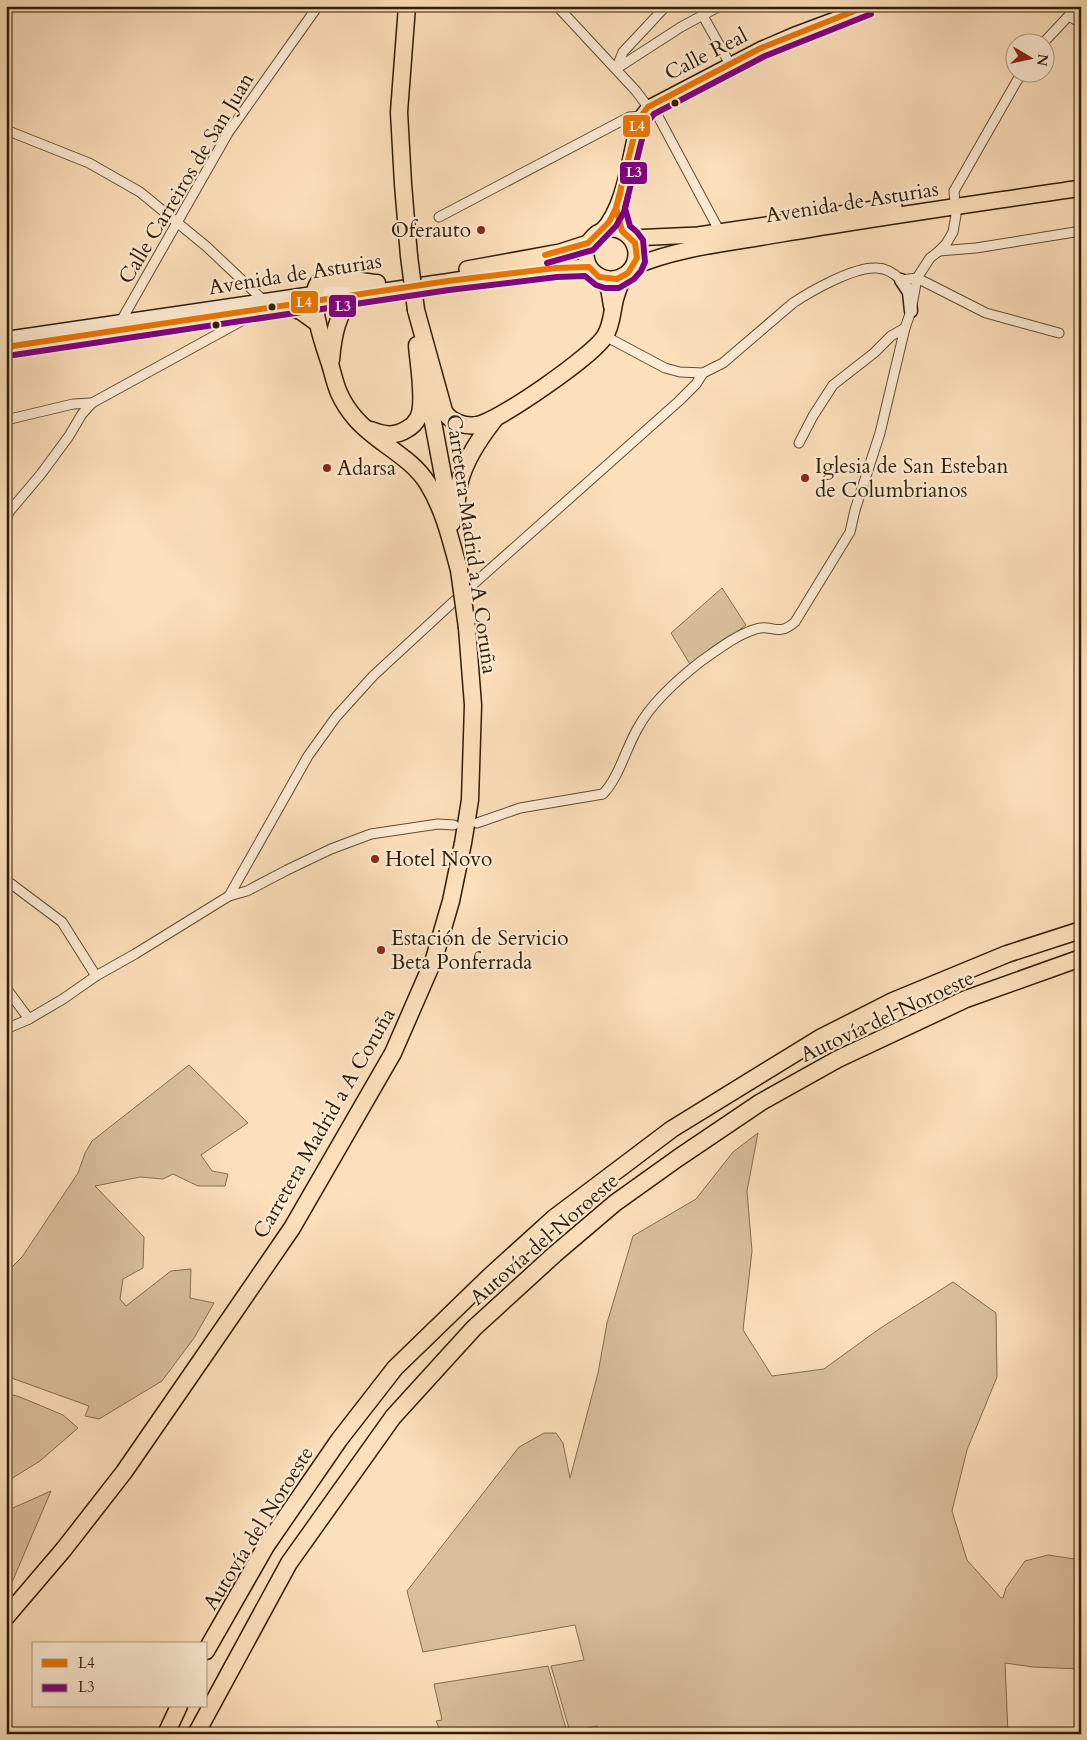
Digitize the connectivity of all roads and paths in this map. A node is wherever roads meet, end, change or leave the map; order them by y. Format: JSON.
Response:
{"nodes":[{"id":1,"x":318,"y":6,"type":"edge"},
{"id":2,"x":407,"y":6,"type":"edge"},
{"id":3,"x":557,"y":6,"type":"edge"},
{"id":4,"x":666,"y":6,"type":"edge"},
{"id":5,"x":720,"y":6,"type":"edge"},
{"id":6,"x":868,"y":6,"type":"edge"},
{"id":7,"x":1078,"y":6,"type":"edge"},
{"id":8,"x":703,"y":16,"type":"junction"},
{"id":9,"x":1069,"y":16,"type":"junction"},
{"id":10,"x":1081,"y":23,"type":"edge"},
{"id":11,"x":1054,"y":32,"type":"edge"},
{"id":12,"x":730,"y":64,"type":"junction"},
{"id":13,"x":616,"y":69,"type":"junction"},
{"id":14,"x":1016,"y":82,"type":"edge"},
{"id":15,"x":647,"y":109,"type":"junction"},
{"id":16,"x":6,"y":130,"type":"edge"},
{"id":17,"x":1081,"y":178,"type":"edge"},
{"id":18,"x":1081,"y":188,"type":"edge"},
{"id":19,"x":955,"y":202,"type":"junction"},
{"id":20,"x":616,"y":208,"type":"junction"},
{"id":21,"x":438,"y":217,"type":"dead end"},
{"id":22,"x":177,"y":222,"type":"junction"},
{"id":23,"x":601,"y":230,"type":"junction"},
{"id":24,"x":1081,"y":231,"type":"edge"},
{"id":25,"x":720,"y":232,"type":"junction"},
{"id":26,"x":627,"y":234,"type":"junction"},
{"id":27,"x":588,"y":243,"type":"junction"},
{"id":28,"x":940,"y":251,"type":"junction"},
{"id":29,"x":594,"y":272,"type":"junction"},
{"id":30,"x":627,"y":272,"type":"junction"},
{"id":31,"x":917,"y":278,"type":"junction"},
{"id":32,"x":901,"y":280,"type":"junction"},
{"id":33,"x":377,"y":283,"type":"joint"},
{"id":34,"x":353,"y":296,"type":"junction"},
{"id":35,"x":264,"y":301,"type":"junction"},
{"id":36,"x":288,"y":306,"type":"joint"},
{"id":37,"x":316,"y":306,"type":"junction"},
{"id":38,"x":416,"y":310,"type":"junction"},
{"id":39,"x":249,"y":311,"type":"junction"},
{"id":40,"x":342,"y":311,"type":"junction"},
{"id":41,"x":613,"y":311,"type":"junction"},
{"id":42,"x":911,"y":311,"type":"junction"},
{"id":43,"x":121,"y":321,"type":"junction"},
{"id":44,"x":905,"y":328,"type":"junction"},
{"id":45,"x":1059,"y":333,"type":"dead end"},
{"id":46,"x":605,"y":336,"type":"junction"},
{"id":47,"x":6,"y":338,"type":"edge"},
{"id":48,"x":6,"y":347,"type":"edge"},
{"id":49,"x":331,"y":367,"type":"junction"},
{"id":50,"x":703,"y":372,"type":"junction"},
{"id":51,"x":92,"y":403,"type":"junction"},
{"id":52,"x":6,"y":420,"type":"edge"},
{"id":53,"x":494,"y":420,"type":"junction"},
{"id":54,"x":362,"y":426,"type":"junction"},
{"id":55,"x":798,"y":443,"type":"dead end"},
{"id":56,"x":6,"y":520,"type":"edge"},
{"id":57,"x":459,"y":570,"type":"junction"},
{"id":58,"x":477,"y":823,"type":"dead end"},
{"id":59,"x":454,"y":825,"type":"dead end"},
{"id":60,"x":6,"y":880,"type":"edge"},
{"id":61,"x":229,"y":896,"type":"junction"},
{"id":62,"x":1081,"y":930,"type":"edge"},
{"id":63,"x":1081,"y":958,"type":"edge"},
{"id":64,"x":96,"y":976,"type":"junction"},
{"id":65,"x":6,"y":988,"type":"edge"},
{"id":66,"x":29,"y":1019,"type":"junction"},
{"id":67,"x":6,"y":1029,"type":"edge"},
{"id":68,"x":6,"y":1616,"type":"edge"},
{"id":69,"x":208,"y":1648,"type":"edge"},
{"id":70,"x":178,"y":1708,"type":"edge"},
{"id":71,"x":166,"y":1734,"type":"edge"},
{"id":72,"x":196,"y":1734,"type":"edge"}],
"edges":[{"from":1,"to":22,"type":"street","name":"Calle Carreiros de San Juan"},
{"from":2,"to":38,"type":"highway","name":"Carretera Madrid a A Coruña","bridge":true},
{"from":3,"to":13,"type":"street"},
{"from":4,"to":13,"type":"street"},
{"from":5,"to":8,"type":"street"},
{"from":6,"to":12,"type":"main road","name":"Calle Real"},
{"from":7,"to":9,"type":"street"},
{"from":8,"to":12,"type":"street"},
{"from":8,"to":13,"type":"street"},
{"from":9,"to":10,"type":"street"},
{"from":9,"to":11,"type":"street"},
{"from":12,"to":15,"type":"main road","name":"Calle Real"},
{"from":13,"to":15,"type":"street"},
{"from":14,"to":19,"type":"street"},
{"from":15,"to":20,"type":"main road"},
{"from":15,"to":21,"type":"street"},
{"from":15,"to":25,"type":"street"},
{"from":16,"to":22,"type":"street"},
{"from":17,"to":19,"type":"main road","name":"Avenida de Asturias"},
{"from":18,"to":19,"type":"main road","name":"Avenida de Asturias"},
{"from":19,"to":25,"type":"main road","name":"Avenida de Asturias"},
{"from":19,"to":28,"type":"street"},
{"from":19,"to":30,"type":"main road","name":"Avenida de Asturias"},
{"from":20,"to":23,"type":"main road"},
{"from":20,"to":26,"type":"main road"},
{"from":22,"to":35,"type":"street"},
{"from":22,"to":43,"type":"street","name":"Calle Carreiros de San Juan"},
{"from":23,"to":26,"type":"main road"},
{"from":23,"to":27,"type":"main road"},
{"from":24,"to":28,"type":"street"},
{"from":25,"to":26,"type":"main road","name":"Avenida de Asturias"},
{"from":26,"to":30,"type":"main road"},
{"from":27,"to":29,"type":"main road"},
{"from":27,"to":33,"type":"main road","name":"Avenida de Asturias"},
{"from":28,"to":31,"type":"street"},
{"from":29,"to":30,"type":"main road"},
{"from":29,"to":34,"type":"main road","name":"Avenida de Asturias"},
{"from":29,"to":41,"type":"highway"},
{"from":30,"to":41,"type":"highway"},
{"from":31,"to":32,"type":"street"},
{"from":31,"to":42,"type":"street"},
{"from":31,"to":45,"type":"street"},
{"from":32,"to":42,"type":"main road"},
{"from":32,"to":50,"type":"street"},
{"from":33,"to":37,"type":"highway"},
{"from":34,"to":37,"type":"main road","name":"Avenida de Asturias"},
{"from":34,"to":40,"type":"highway"},
{"from":35,"to":37,"type":"main road","name":"Avenida de Asturias"},
{"from":35,"to":43,"type":"main road","name":"Avenida de Asturias"},
{"from":36,"to":37,"type":"highway"},
{"from":36,"to":39,"type":"main road","name":"Avenida de Asturias"},
{"from":37,"to":40,"type":"highway"},
{"from":37,"to":49,"type":"highway"},
{"from":38,"to":53,"type":"highway"},
{"from":38,"to":54,"type":"highway"},
{"from":38,"to":57,"type":"highway","name":"Carretera Madrid a A Coruña"},
{"from":39,"to":48,"type":"main road","name":"Avenida de Asturias"},
{"from":39,"to":51,"type":"street"},
{"from":40,"to":49,"type":"highway"},
{"from":41,"to":46,"type":"highway"},
{"from":42,"to":44,"type":"street"},
{"from":43,"to":47,"type":"main road","name":"Avenida de Asturias"},
{"from":44,"to":55,"type":"street"},
{"from":44,"to":58,"type":"street"},
{"from":46,"to":50,"type":"street"},
{"from":46,"to":53,"type":"highway"},
{"from":49,"to":54,"type":"highway"},
{"from":50,"to":61,"type":"street"},
{"from":51,"to":52,"type":"street"},
{"from":51,"to":56,"type":"street"},
{"from":53,"to":57,"type":"highway"},
{"from":54,"to":57,"type":"highway"},
{"from":57,"to":68,"type":"highway","name":"Carretera Madrid a A Coruña","bridge":true},
{"from":59,"to":61,"type":"street"},
{"from":60,"to":64,"type":"street"},
{"from":61,"to":64,"type":"street"},
{"from":62,"to":69,"type":"highway","name":"Autovía del Noroeste"},
{"from":63,"to":72,"type":"highway","name":"Autovía del Noroeste"},
{"from":64,"to":66,"type":"street"},
{"from":65,"to":66,"type":"street"},
{"from":66,"to":67,"type":"street"},
{"from":70,"to":71,"type":"highway"}]}
